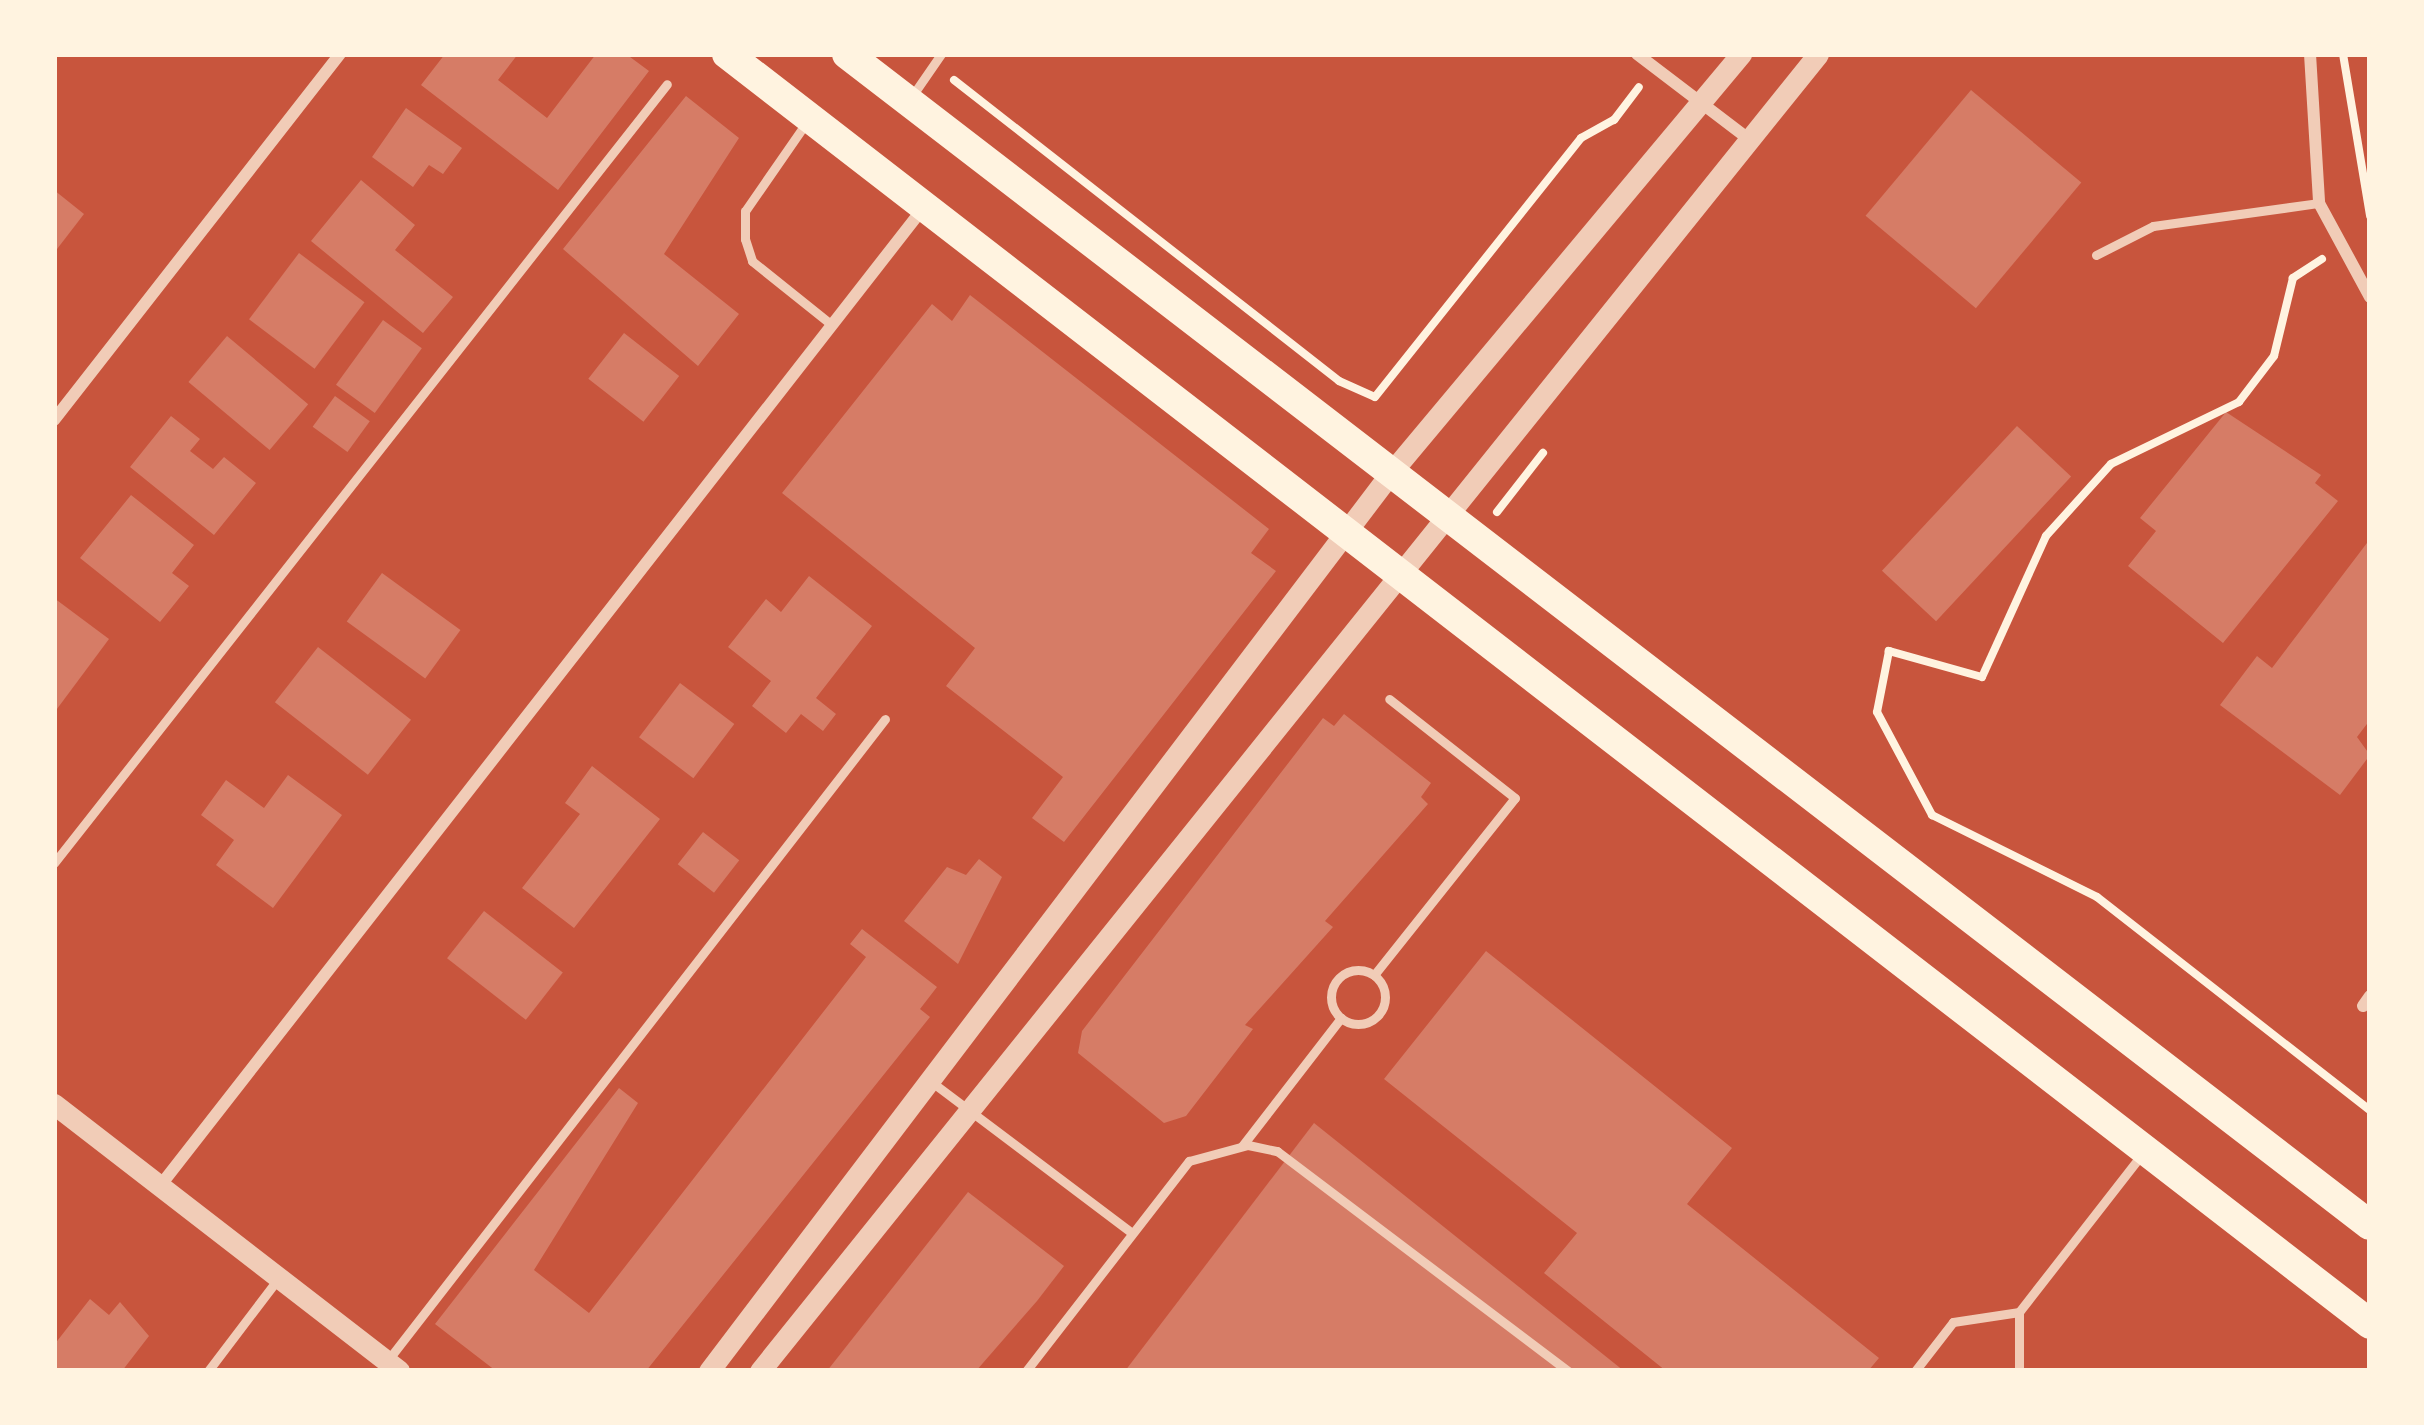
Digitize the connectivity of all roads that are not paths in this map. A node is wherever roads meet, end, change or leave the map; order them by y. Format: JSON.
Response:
{"nodes":[{"id":1,"x":340,"y":54,"type":"edge"},
{"id":2,"x":727,"y":54,"type":"edge"},
{"id":3,"x":847,"y":54,"type":"edge"},
{"id":4,"x":941,"y":54,"type":"edge"},
{"id":5,"x":1637,"y":54,"type":"edge"},
{"id":6,"x":1741,"y":54,"type":"edge"},
{"id":7,"x":1818,"y":54,"type":"edge"},
{"id":8,"x":2310,"y":54,"type":"edge"},
{"id":9,"x":667,"y":84,"type":"dead end"},
{"id":10,"x":908,"y":102,"type":"junction"},
{"id":11,"x":1700,"y":104,"type":"junction"},
{"id":12,"x":810,"y":119,"type":"junction"},
{"id":13,"x":1746,"y":137,"type":"junction"},
{"id":14,"x":2319,"y":203,"type":"junction"},
{"id":15,"x":924,"y":206,"type":"junction"},
{"id":16,"x":2096,"y":255,"type":"dead end"},
{"id":17,"x":2370,"y":298,"type":"edge"},
{"id":18,"x":832,"y":325,"type":"junction"},
{"id":19,"x":54,"y":420,"type":"edge"},
{"id":20,"x":1388,"y":475,"type":"junction"},
{"id":21,"x":1442,"y":519,"type":"junction"},
{"id":22,"x":1347,"y":530,"type":"junction"},
{"id":23,"x":1398,"y":571,"type":"junction"},
{"id":24,"x":1389,"y":699,"type":"dead end"},
{"id":25,"x":885,"y":719,"type":"dead end"},
{"id":26,"x":54,"y":863,"type":"edge"},
{"id":27,"x":1374,"y":975,"type":"junction"},
{"id":28,"x":1340,"y":1018,"type":"junction"},
{"id":29,"x":925,"y":1076,"type":"junction"},
{"id":30,"x":54,"y":1104,"type":"edge"},
{"id":31,"x":973,"y":1112,"type":"junction"},
{"id":32,"x":1242,"y":1146,"type":"junction"},
{"id":33,"x":2146,"y":1149,"type":"junction"},
{"id":34,"x":160,"y":1186,"type":"junction"},
{"id":35,"x":2370,"y":1225,"type":"edge"},
{"id":36,"x":1132,"y":1233,"type":"junction"},
{"id":37,"x":279,"y":1278,"type":"junction"},
{"id":38,"x":2019,"y":1312,"type":"junction"},
{"id":39,"x":2370,"y":1324,"type":"edge"},
{"id":40,"x":393,"y":1366,"type":"edge"},
{"id":41,"x":208,"y":1371,"type":"edge"},
{"id":42,"x":709,"y":1371,"type":"edge"},
{"id":43,"x":760,"y":1371,"type":"edge"},
{"id":44,"x":1026,"y":1371,"type":"edge"},
{"id":45,"x":1568,"y":1371,"type":"edge"},
{"id":46,"x":1915,"y":1371,"type":"edge"},
{"id":47,"x":2019,"y":1371,"type":"edge"}],
"edges":[{"from":1,"to":19,"type":"street"},
{"from":2,"to":12,"type":"main road"},
{"from":3,"to":10,"type":"main road"},
{"from":4,"to":10,"type":"lane"},
{"from":5,"to":11,"type":"street"},
{"from":6,"to":11,"type":"street"},
{"from":7,"to":13,"type":"street"},
{"from":8,"to":14,"type":"street"},
{"from":9,"to":26,"type":"lane"},
{"from":10,"to":20,"type":"main road"},
{"from":11,"to":13,"type":"street"},
{"from":11,"to":20,"type":"street"},
{"from":12,"to":15,"type":"main road"},
{"from":12,"to":18,"type":"lane"},
{"from":13,"to":21,"type":"street"},
{"from":14,"to":16,"type":"lane"},
{"from":14,"to":17,"type":"street"},
{"from":15,"to":18,"type":"street"},
{"from":15,"to":22,"type":"main road"},
{"from":18,"to":34,"type":"street"},
{"from":20,"to":21,"type":"main road"},
{"from":20,"to":22,"type":"street"},
{"from":21,"to":23,"type":"street"},
{"from":21,"to":35,"type":"main road"},
{"from":22,"to":23,"type":"main road"},
{"from":22,"to":29,"type":"street"},
{"from":23,"to":31,"type":"street"},
{"from":23,"to":33,"type":"main road"},
{"from":24,"to":27,"type":"lane"},
{"from":25,"to":40,"type":"lane"},
{"from":27,"to":28,"type":"lane"},
{"from":27,"to":28,"type":"lane"},
{"from":28,"to":32,"type":"lane"},
{"from":29,"to":31,"type":"lane"},
{"from":29,"to":42,"type":"street"},
{"from":30,"to":34,"type":"street"},
{"from":31,"to":36,"type":"lane"},
{"from":31,"to":43,"type":"street"},
{"from":32,"to":36,"type":"lane"},
{"from":32,"to":45,"type":"lane"},
{"from":33,"to":38,"type":"lane"},
{"from":33,"to":39,"type":"main road"},
{"from":34,"to":37,"type":"street"},
{"from":36,"to":44,"type":"lane"},
{"from":37,"to":40,"type":"street"},
{"from":37,"to":41,"type":"lane"},
{"from":38,"to":46,"type":"lane"},
{"from":38,"to":47,"type":"lane"}]}
